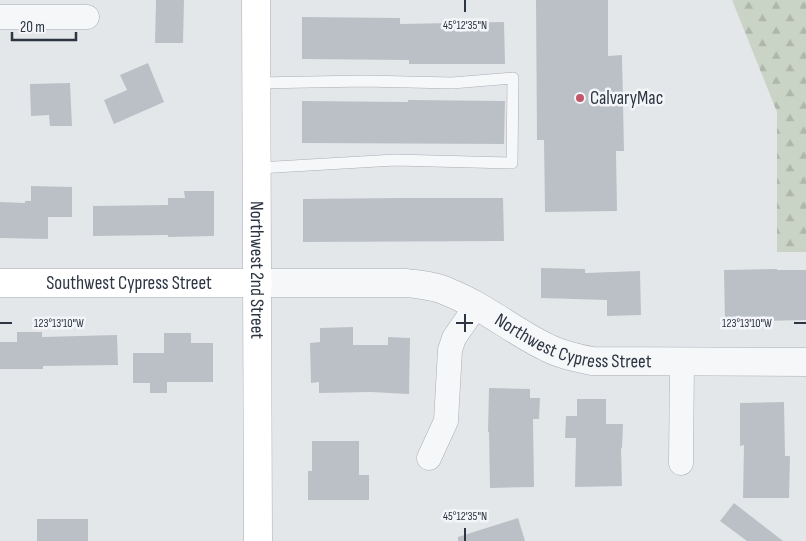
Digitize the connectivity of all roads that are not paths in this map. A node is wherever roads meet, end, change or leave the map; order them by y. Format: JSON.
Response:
{"nodes":[{"id":1,"x":256,"y":0,"type":"edge"},
{"id":2,"x":0,"y":17,"type":"edge"},
{"id":3,"x":87,"y":17,"type":"dead end"},
{"id":4,"x":257,"y":83,"type":"junction"},
{"id":5,"x":258,"y":168,"type":"junction"},
{"id":6,"x":0,"y":283,"type":"edge"},
{"id":7,"x":258,"y":283,"type":"junction"},
{"id":8,"x":476,"y":306,"type":"junction"},
{"id":9,"x":682,"y":361,"type":"junction"},
{"id":10,"x":806,"y":362,"type":"edge"},
{"id":11,"x":429,"y":458,"type":"dead end"},
{"id":12,"x":681,"y":463,"type":"dead end"},
{"id":13,"x":258,"y":541,"type":"edge"}],
"edges":[{"from":1,"to":4,"type":"main road","name":"Northwest 2nd Street"},
{"from":2,"to":3,"type":"street"},
{"from":4,"to":5,"type":"main road","name":"Northwest 2nd Street"},
{"from":4,"to":5,"type":"lane"},
{"from":5,"to":7,"type":"main road","name":"Northwest 2nd Street"},
{"from":6,"to":7,"type":"main road","name":"Southwest Cypress Street"},
{"from":7,"to":8,"type":"street","name":"Northwest Cypress Street"},
{"from":7,"to":13,"type":"main road","name":"Northwest 2nd Street"},
{"from":8,"to":9,"type":"street","name":"Northwest Cypress Street"},
{"from":8,"to":11,"type":"street"},
{"from":9,"to":10,"type":"street","name":"Northwest Cypress Street"},
{"from":9,"to":12,"type":"street"}]}
